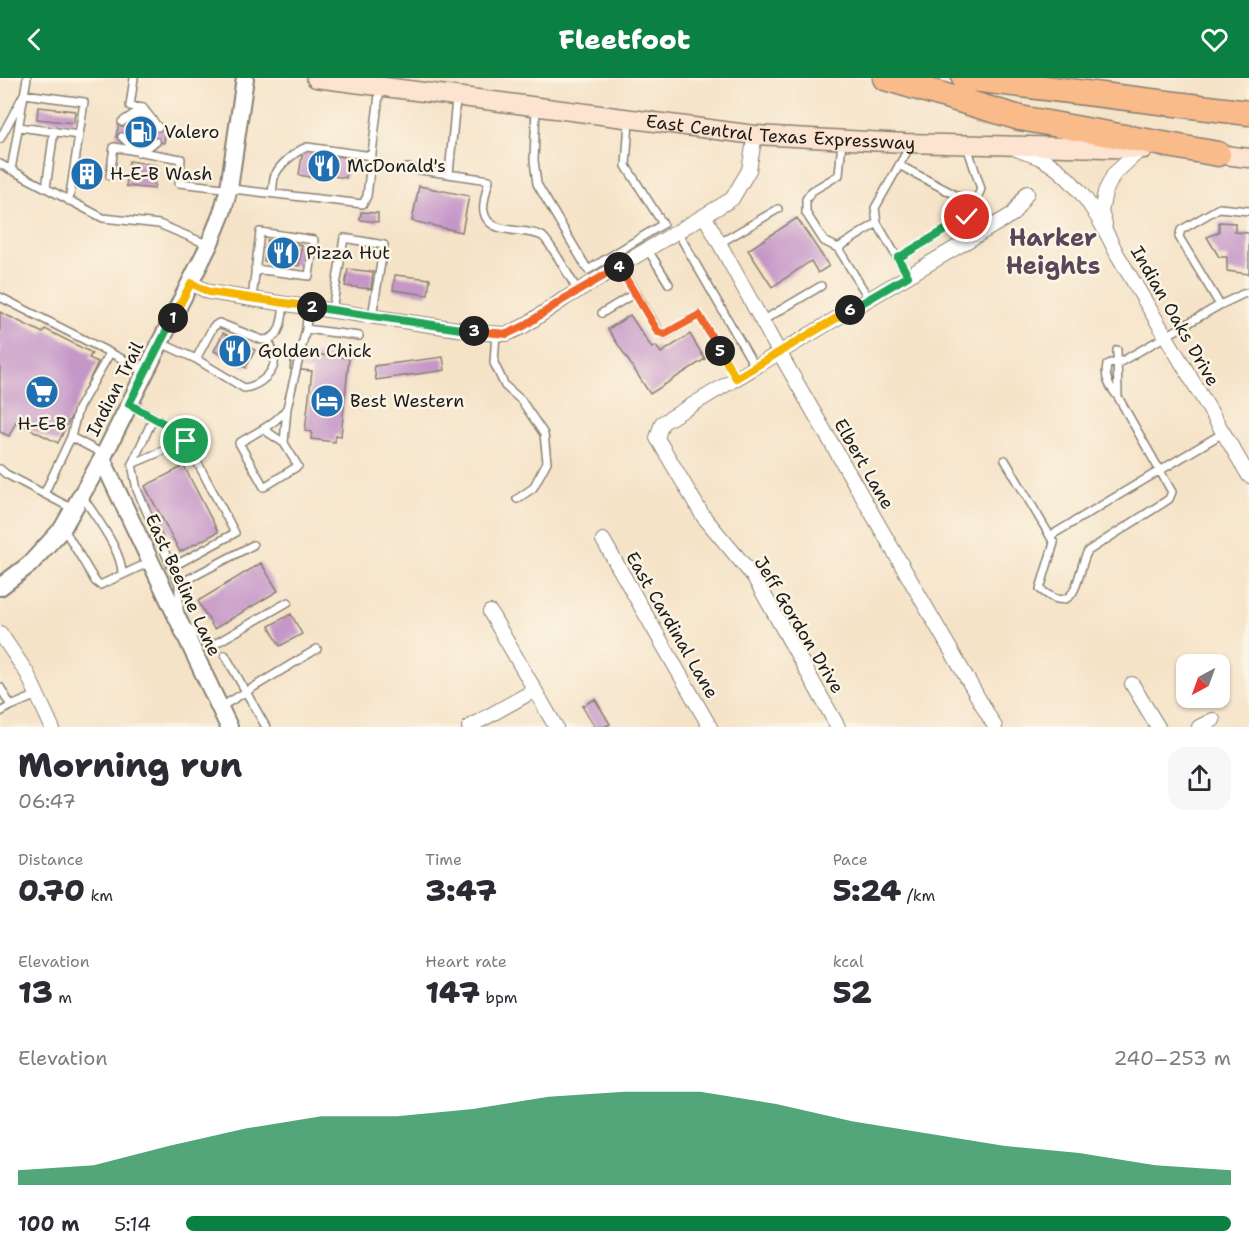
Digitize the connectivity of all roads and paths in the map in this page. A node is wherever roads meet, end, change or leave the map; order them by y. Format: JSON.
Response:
{"nodes":[{"id":1,"x":27,"y":78,"type":"edge"},
{"id":2,"x":134,"y":78,"type":"edge"},
{"id":3,"x":245,"y":78,"type":"edge"},
{"id":4,"x":885,"y":78,"type":"edge"},
{"id":5,"x":964,"y":78,"type":"edge"},
{"id":6,"x":324,"y":79,"type":"edge"},
{"id":7,"x":380,"y":86,"type":"junction"},
{"id":8,"x":24,"y":94,"type":"junction"},
{"id":9,"x":456,"y":96,"type":"junction"},
{"id":10,"x":536,"y":106,"type":"junction"},
{"id":11,"x":143,"y":108,"type":"junction"},
{"id":12,"x":1249,"y":113,"type":"edge"},
{"id":13,"x":629,"y":118,"type":"junction"},
{"id":14,"x":122,"y":122,"type":"dead end"},
{"id":15,"x":132,"y":123,"type":"dead end"},
{"id":16,"x":141,"y":125,"type":"dead end"},
{"id":17,"x":150,"y":126,"type":"dead end"},
{"id":18,"x":19,"y":127,"type":"junction"},
{"id":19,"x":158,"y":127,"type":"dead end"},
{"id":20,"x":54,"y":131,"type":"junction"},
{"id":21,"x":79,"y":135,"type":"junction"},
{"id":22,"x":755,"y":135,"type":"junction"},
{"id":23,"x":122,"y":137,"type":"dead end"},
{"id":24,"x":0,"y":139,"type":"edge"},
{"id":25,"x":130,"y":139,"type":"dead end"},
{"id":26,"x":842,"y":139,"type":"junction"},
{"id":27,"x":140,"y":140,"type":"dead end"},
{"id":28,"x":152,"y":142,"type":"dead end"},
{"id":29,"x":912,"y":143,"type":"junction"},
{"id":30,"x":966,"y":144,"type":"junction"},
{"id":31,"x":1003,"y":144,"type":"junction"},
{"id":32,"x":1141,"y":149,"type":"junction"},
{"id":33,"x":138,"y":152,"type":"junction"},
{"id":34,"x":1218,"y":154,"type":"junction"},
{"id":35,"x":372,"y":156,"type":"junction"},
{"id":36,"x":1249,"y":158,"type":"edge"},
{"id":37,"x":0,"y":164,"type":"edge"},
{"id":38,"x":899,"y":165,"type":"junction"},
{"id":39,"x":407,"y":168,"type":"dead end"},
{"id":40,"x":11,"y":170,"type":"junction"},
{"id":41,"x":448,"y":174,"type":"junction"},
{"id":42,"x":110,"y":176,"type":"dead end"},
{"id":43,"x":46,"y":188,"type":"junction"},
{"id":44,"x":228,"y":188,"type":"junction"},
{"id":45,"x":272,"y":193,"type":"junction"},
{"id":46,"x":1027,"y":193,"type":"dead end"},
{"id":47,"x":69,"y":201,"type":"junction"},
{"id":48,"x":974,"y":205,"type":"junction"},
{"id":49,"x":778,"y":209,"type":"dead end"},
{"id":50,"x":1249,"y":211,"type":"edge"},
{"id":51,"x":705,"y":216,"type":"junction"},
{"id":52,"x":877,"y":223,"type":"junction"},
{"id":53,"x":678,"y":233,"type":"junction"},
{"id":54,"x":1108,"y":234,"type":"junction"},
{"id":55,"x":720,"y":243,"type":"junction"},
{"id":56,"x":210,"y":245,"type":"junction"},
{"id":57,"x":838,"y":248,"type":"junction"},
{"id":58,"x":648,"y":250,"type":"junction"},
{"id":59,"x":898,"y":258,"type":"junction"},
{"id":60,"x":620,"y":266,"type":"junction"},
{"id":61,"x":255,"y":269,"type":"junction"},
{"id":62,"x":908,"y":276,"type":"junction"},
{"id":63,"x":191,"y":283,"type":"junction"},
{"id":64,"x":669,"y":284,"type":"dead end"},
{"id":65,"x":821,"y":286,"type":"dead end"},
{"id":66,"x":578,"y":291,"type":"junction"},
{"id":67,"x":635,"y":293,"type":"junction"},
{"id":68,"x":1249,"y":293,"type":"edge"},
{"id":69,"x":0,"y":297,"type":"edge"},
{"id":70,"x":252,"y":299,"type":"junction"},
{"id":71,"x":868,"y":299,"type":"junction"},
{"id":72,"x":284,"y":303,"type":"junction"},
{"id":73,"x":1220,"y":305,"type":"junction"},
{"id":74,"x":308,"y":306,"type":"junction"},
{"id":75,"x":332,"y":310,"type":"junction"},
{"id":76,"x":602,"y":313,"type":"dead end"},
{"id":77,"x":372,"y":316,"type":"junction"},
{"id":78,"x":762,"y":321,"type":"junction"},
{"id":79,"x":306,"y":329,"type":"junction"},
{"id":80,"x":496,"y":333,"type":"junction"},
{"id":81,"x":359,"y":336,"type":"dead end"},
{"id":82,"x":1166,"y":336,"type":"junction"},
{"id":83,"x":268,"y":340,"type":"junction"},
{"id":84,"x":160,"y":343,"type":"junction"},
{"id":85,"x":1117,"y":350,"type":"dead end"},
{"id":86,"x":779,"y":352,"type":"junction"},
{"id":87,"x":110,"y":353,"type":"junction"},
{"id":88,"x":195,"y":359,"type":"junction"},
{"id":89,"x":1117,"y":364,"type":"junction"},
{"id":90,"x":755,"y":367,"type":"junction"},
{"id":91,"x":146,"y":371,"type":"junction"},
{"id":92,"x":736,"y":378,"type":"junction"},
{"id":93,"x":1118,"y":397,"type":"junction"},
{"id":94,"x":129,"y":404,"type":"junction"},
{"id":95,"x":287,"y":408,"type":"junction"},
{"id":96,"x":154,"y":417,"type":"junction"},
{"id":97,"x":263,"y":429,"type":"junction"},
{"id":98,"x":1223,"y":433,"type":"junction"},
{"id":99,"x":71,"y":437,"type":"junction"},
{"id":100,"x":186,"y":441,"type":"junction"},
{"id":101,"x":284,"y":443,"type":"junction"},
{"id":102,"x":103,"y":457,"type":"junction"},
{"id":103,"x":1005,"y":460,"type":"dead end"},
{"id":104,"x":132,"y":464,"type":"junction"},
{"id":105,"x":0,"y":469,"type":"edge"},
{"id":106,"x":1160,"y":471,"type":"junction"},
{"id":107,"x":1249,"y":476,"type":"edge"},
{"id":108,"x":44,"y":494,"type":"junction"},
{"id":109,"x":517,"y":499,"type":"dead end"},
{"id":110,"x":77,"y":502,"type":"junction"},
{"id":111,"x":151,"y":522,"type":"junction"},
{"id":112,"x":63,"y":527,"type":"junction"},
{"id":113,"x":135,"y":530,"type":"junction"},
{"id":114,"x":1050,"y":536,"type":"junction"},
{"id":115,"x":603,"y":540,"type":"dead end"},
{"id":116,"x":253,"y":546,"type":"dead end"},
{"id":117,"x":150,"y":562,"type":"junction"},
{"id":118,"x":172,"y":567,"type":"junction"},
{"id":119,"x":123,"y":575,"type":"junction"},
{"id":120,"x":180,"y":584,"type":"junction"},
{"id":121,"x":0,"y":588,"type":"edge"},
{"id":122,"x":288,"y":602,"type":"dead end"},
{"id":123,"x":490,"y":612,"type":"dead end"},
{"id":124,"x":179,"y":622,"type":"junction"},
{"id":125,"x":0,"y":633,"type":"edge"},
{"id":126,"x":317,"y":649,"type":"dead end"},
{"id":127,"x":5,"y":651,"type":"edge"},
{"id":128,"x":225,"y":655,"type":"dead end"},
{"id":129,"x":1132,"y":684,"type":"dead end"},
{"id":130,"x":0,"y":687,"type":"edge"},
{"id":131,"x":534,"y":690,"type":"junction"},
{"id":132,"x":246,"y":692,"type":"junction"},
{"id":133,"x":37,"y":695,"type":"junction"},
{"id":134,"x":11,"y":706,"type":"junction"},
{"id":135,"x":219,"y":708,"type":"junction"},
{"id":136,"x":0,"y":712,"type":"edge"},
{"id":137,"x":1213,"y":720,"type":"dead end"},
{"id":138,"x":52,"y":727,"type":"edge"},
{"id":139,"x":229,"y":727,"type":"edge"},
{"id":140,"x":266,"y":727,"type":"edge"},
{"id":141,"x":469,"y":727,"type":"edge"},
{"id":142,"x":556,"y":727,"type":"edge"},
{"id":143,"x":710,"y":727,"type":"edge"},
{"id":144,"x":838,"y":727,"type":"edge"},
{"id":145,"x":995,"y":727,"type":"edge"},
{"id":146,"x":1158,"y":727,"type":"edge"},
{"id":147,"x":1199,"y":727,"type":"edge"}],
"edges":[{"from":1,"to":8,"type":"lane"},
{"from":2,"to":11,"type":"lane"},
{"from":3,"to":44,"type":"street","name":"Indian Trail"},
{"from":4,"to":34,"type":"highway"},
{"from":5,"to":12,"type":"highway"},
{"from":6,"to":7,"type":"main road","name":"East Central Texas Expressway"},
{"from":7,"to":9,"type":"main road","name":"East Central Texas Expressway"},
{"from":7,"to":35,"type":"lane"},
{"from":8,"to":18,"type":"lane"},
{"from":8,"to":21,"type":"lane"},
{"from":8,"to":24,"type":"lane"},
{"from":9,"to":10,"type":"main road","name":"East Central Texas Expressway"},
{"from":9,"to":41,"type":"lane"},
{"from":10,"to":13,"type":"main road","name":"East Central Texas Expressway"},
{"from":10,"to":13,"type":"lane"},
{"from":11,"to":14,"type":"lane"},
{"from":11,"to":15,"type":"lane"},
{"from":11,"to":16,"type":"lane"},
{"from":11,"to":17,"type":"lane"},
{"from":11,"to":19,"type":"lane"},
{"from":13,"to":22,"type":"main road","name":"East Central Texas Expressway"},
{"from":18,"to":20,"type":"lane"},
{"from":18,"to":40,"type":"lane"},
{"from":20,"to":21,"type":"lane"},
{"from":20,"to":43,"type":"lane"},
{"from":21,"to":47,"type":"lane"},
{"from":22,"to":26,"type":"main road","name":"East Central Texas Expressway"},
{"from":22,"to":51,"type":"street"},
{"from":23,"to":33,"type":"lane"},
{"from":25,"to":33,"type":"lane"},
{"from":26,"to":29,"type":"main road","name":"East Central Texas Expressway"},
{"from":26,"to":57,"type":"lane"},
{"from":27,"to":33,"type":"lane"},
{"from":28,"to":33,"type":"lane"},
{"from":29,"to":30,"type":"main road","name":"East Central Texas Expressway"},
{"from":29,"to":38,"type":"lane"},
{"from":30,"to":31,"type":"main road","name":"East Central Texas Expressway"},
{"from":30,"to":48,"type":"lane"},
{"from":31,"to":32,"type":"main road","name":"East Central Texas Expressway"},
{"from":31,"to":54,"type":"street"},
{"from":32,"to":34,"type":"main road","name":"East Central Texas Expressway"},
{"from":32,"to":54,"type":"street"},
{"from":33,"to":42,"type":"lane"},
{"from":33,"to":44,"type":"lane"},
{"from":34,"to":36,"type":"main road","name":"East Central Texas Expressway"},
{"from":35,"to":45,"type":"lane"},
{"from":35,"to":45,"type":"lane"},
{"from":37,"to":40,"type":"lane"},
{"from":38,"to":48,"type":"lane"},
{"from":38,"to":52,"type":"lane"},
{"from":39,"to":41,"type":"lane"},
{"from":40,"to":43,"type":"lane"},
{"from":41,"to":66,"type":"lane"},
{"from":43,"to":47,"type":"lane"},
{"from":44,"to":45,"type":"lane"},
{"from":44,"to":56,"type":"street","name":"Indian Trail"},
{"from":46,"to":62,"type":"street"},
{"from":47,"to":56,"type":"lane"},
{"from":48,"to":59,"type":"lane"},
{"from":49,"to":55,"type":"lane"},
{"from":50,"to":73,"type":"lane"},
{"from":51,"to":53,"type":"street"},
{"from":51,"to":55,"type":"street","name":"Elbert Lane"},
{"from":52,"to":57,"type":"lane"},
{"from":52,"to":59,"type":"lane"},
{"from":53,"to":58,"type":"street"},
{"from":53,"to":90,"type":"lane"},
{"from":54,"to":82,"type":"street","name":"Indian Oaks Drive"},
{"from":55,"to":78,"type":"street","name":"Elbert Lane"},
{"from":56,"to":63,"type":"street","name":"Indian Trail"},
{"from":57,"to":71,"type":"lane"},
{"from":58,"to":60,"type":"street"},
{"from":58,"to":64,"type":"lane"},
{"from":59,"to":62,"type":"lane"},
{"from":60,"to":66,"type":"street"},
{"from":60,"to":67,"type":"lane"},
{"from":61,"to":61,"type":"lane"},
{"from":61,"to":70,"type":"lane"},
{"from":62,"to":71,"type":"street"},
{"from":63,"to":70,"type":"street"},
{"from":63,"to":84,"type":"street","name":"Indian Trail"},
{"from":65,"to":78,"type":"lane"},
{"from":66,"to":80,"type":"street"},
{"from":67,"to":76,"type":"lane"},
{"from":67,"to":92,"type":"lane"},
{"from":68,"to":73,"type":"lane"},
{"from":69,"to":87,"type":"lane"},
{"from":70,"to":72,"type":"street"},
{"from":71,"to":86,"type":"street"},
{"from":72,"to":74,"type":"street"},
{"from":72,"to":83,"type":"lane"},
{"from":73,"to":82,"type":"lane"},
{"from":74,"to":75,"type":"street"},
{"from":74,"to":79,"type":"lane"},
{"from":75,"to":77,"type":"street"},
{"from":75,"to":77,"type":"lane"},
{"from":77,"to":80,"type":"street"},
{"from":78,"to":86,"type":"street","name":"Elbert Lane"},
{"from":79,"to":81,"type":"lane"},
{"from":79,"to":95,"type":"lane"},
{"from":80,"to":109,"type":"lane"},
{"from":82,"to":89,"type":"lane"},
{"from":82,"to":98,"type":"street","name":"Indian Oaks Drive"},
{"from":83,"to":88,"type":"lane"},
{"from":83,"to":88,"type":"lane"},
{"from":84,"to":88,"type":"lane"},
{"from":84,"to":91,"type":"street","name":"Indian Trail"},
{"from":85,"to":89,"type":"lane"},
{"from":86,"to":90,"type":"street"},
{"from":86,"to":145,"type":"street","name":"Elbert Lane"},
{"from":87,"to":91,"type":"lane"},
{"from":87,"to":99,"type":"lane"},
{"from":89,"to":93,"type":"lane"},
{"from":89,"to":93,"type":"lane"},
{"from":90,"to":92,"type":"street"},
{"from":91,"to":94,"type":"street","name":"Indian Trail"},
{"from":92,"to":144,"type":"street","name":"Jeff Gordon Drive"},
{"from":93,"to":106,"type":"lane"},
{"from":94,"to":96,"type":"lane"},
{"from":94,"to":102,"type":"street","name":"Indian Trail"},
{"from":95,"to":97,"type":"lane"},
{"from":95,"to":101,"type":"lane"},
{"from":96,"to":100,"type":"lane"},
{"from":96,"to":104,"type":"lane"},
{"from":97,"to":101,"type":"lane"},
{"from":97,"to":101,"type":"lane"},
{"from":98,"to":106,"type":"lane"},
{"from":98,"to":107,"type":"street","name":"Indian Oaks Drive"},
{"from":99,"to":102,"type":"lane"},
{"from":99,"to":108,"type":"lane"},
{"from":100,"to":104,"type":"lane"},
{"from":100,"to":118,"type":"lane"},
{"from":102,"to":110,"type":"street","name":"Indian Trail"},
{"from":102,"to":113,"type":"street","name":"East Beeline Lane"},
{"from":103,"to":114,"type":"lane"},
{"from":104,"to":111,"type":"lane"},
{"from":105,"to":108,"type":"lane"},
{"from":106,"to":114,"type":"lane"},
{"from":106,"to":114,"type":"lane"},
{"from":108,"to":110,"type":"lane"},
{"from":110,"to":112,"type":"street","name":"Indian Trail"},
{"from":110,"to":119,"type":"lane"},
{"from":111,"to":113,"type":"lane"},
{"from":111,"to":118,"type":"lane"},
{"from":112,"to":119,"type":"lane"},
{"from":112,"to":121,"type":"street","name":"Indian Trail"},
{"from":113,"to":117,"type":"street","name":"East Beeline Lane"},
{"from":115,"to":143,"type":"street","name":"East Cardinal Lane"},
{"from":116,"to":120,"type":"lane"},
{"from":117,"to":119,"type":"lane"},
{"from":117,"to":124,"type":"street","name":"East Beeline Lane"},
{"from":118,"to":120,"type":"lane"},
{"from":120,"to":124,"type":"lane"},
{"from":122,"to":124,"type":"lane"},
{"from":123,"to":131,"type":"street"},
{"from":124,"to":135,"type":"street","name":"East Beeline Lane"},
{"from":125,"to":127,"type":"street"},
{"from":126,"to":132,"type":"lane"},
{"from":127,"to":133,"type":"street"},
{"from":128,"to":132,"type":"lane"},
{"from":129,"to":146,"type":"street"},
{"from":130,"to":134,"type":"lane"},
{"from":131,"to":141,"type":"street"},
{"from":131,"to":142,"type":"street"},
{"from":132,"to":135,"type":"lane"},
{"from":132,"to":140,"type":"lane"},
{"from":133,"to":134,"type":"lane"},
{"from":133,"to":138,"type":"street"},
{"from":134,"to":136,"type":"lane"},
{"from":135,"to":139,"type":"street","name":"East Beeline Lane"},
{"from":137,"to":147,"type":"street"}]}
